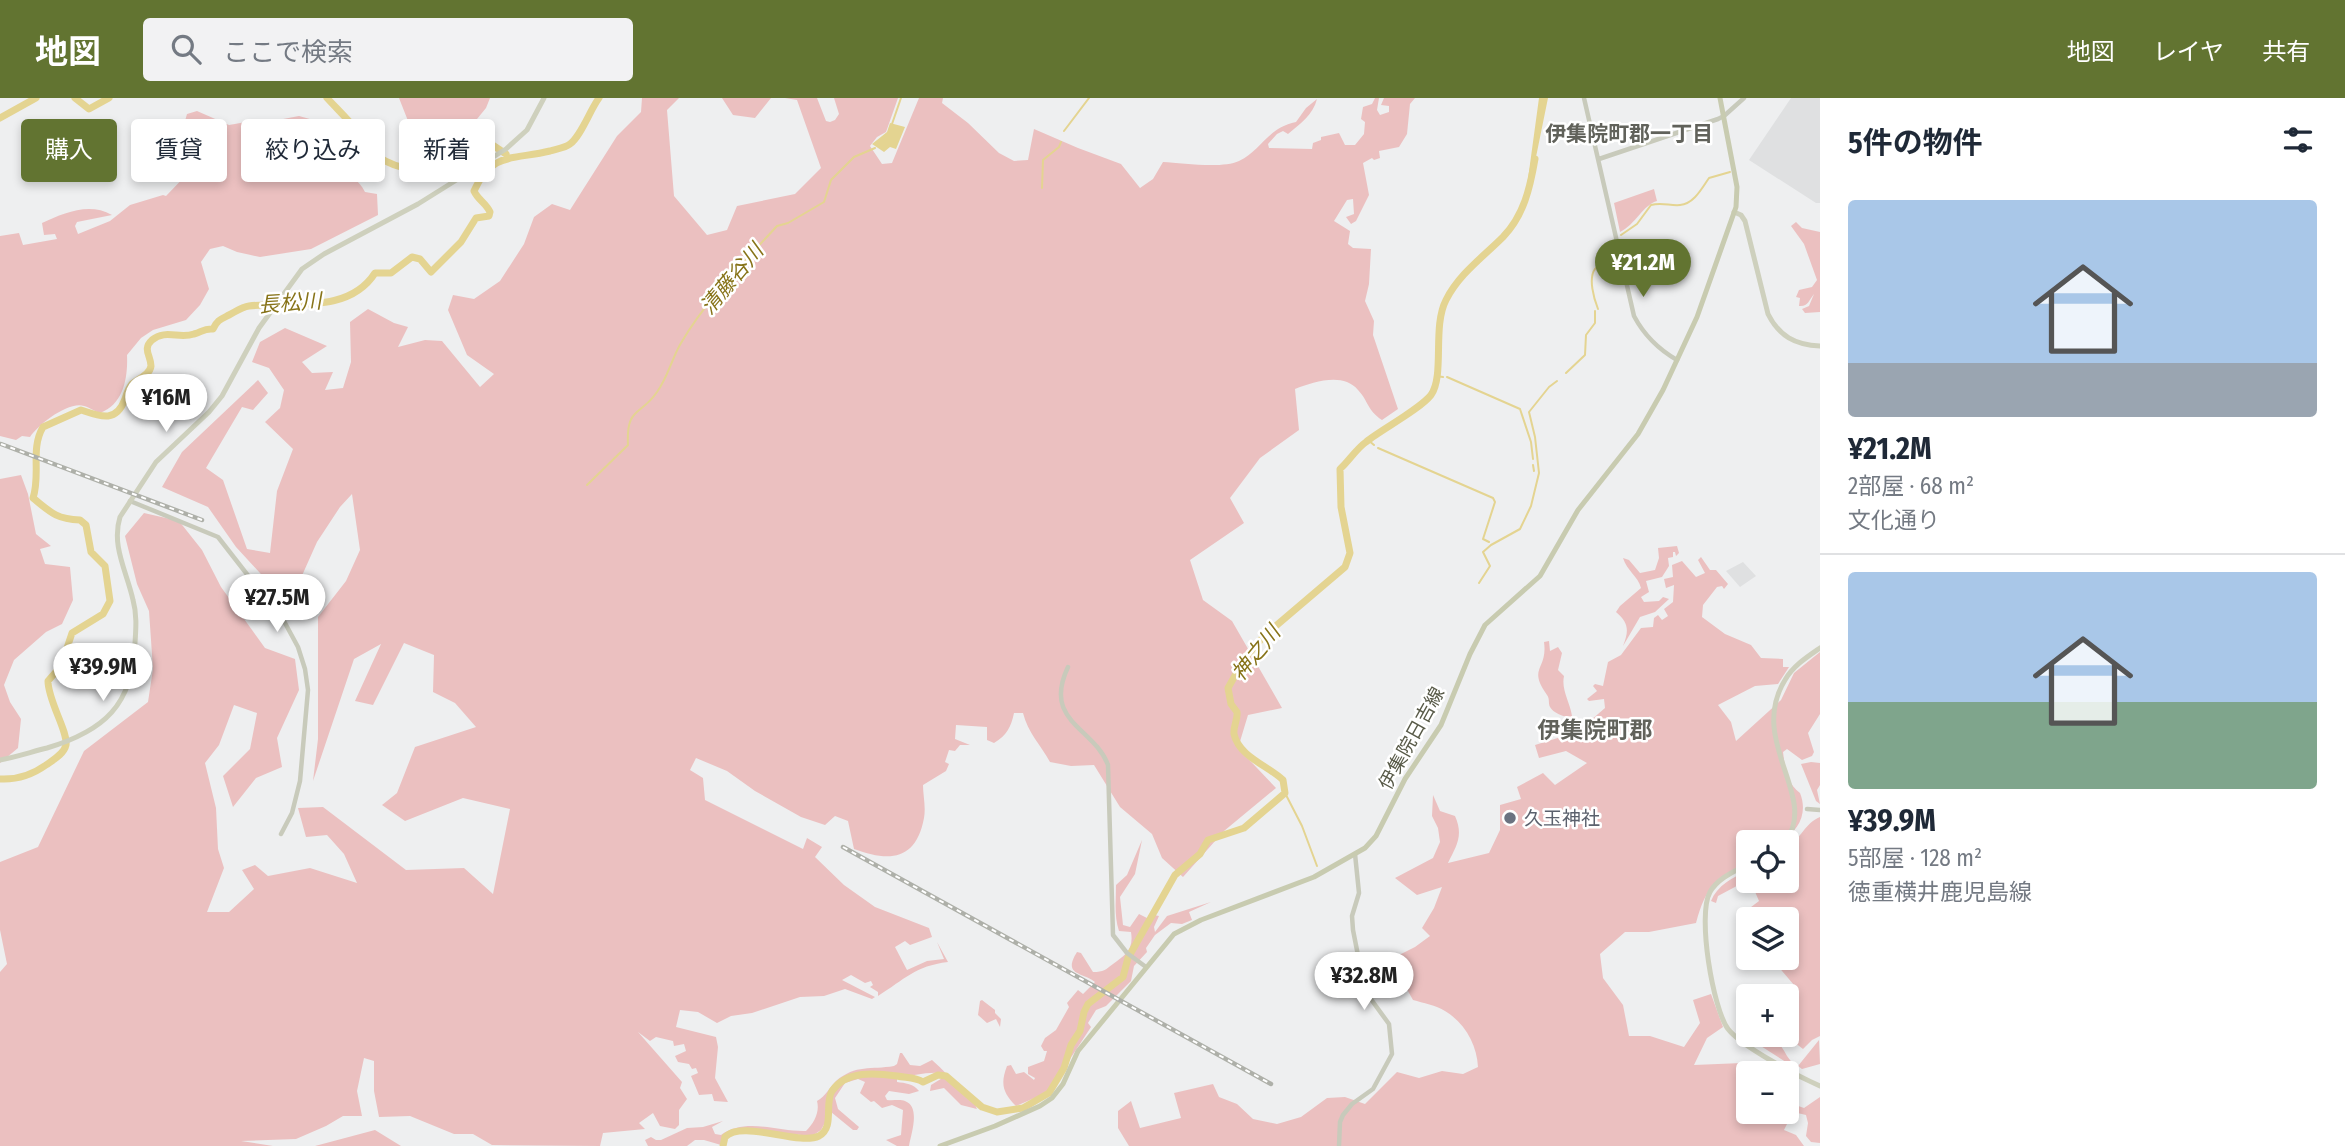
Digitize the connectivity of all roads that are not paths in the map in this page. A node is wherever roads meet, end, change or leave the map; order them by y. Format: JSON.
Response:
{"nodes":[{"id":1,"x":544,"y":98,"type":"edge"},
{"id":2,"x":1584,"y":98,"type":"edge"},
{"id":3,"x":1720,"y":98,"type":"edge"},
{"id":4,"x":1744,"y":98,"type":"edge"},
{"id":5,"x":1724,"y":116,"type":"junction"},
{"id":6,"x":1599,"y":159,"type":"junction"},
{"id":7,"x":1734,"y":212,"type":"junction"},
{"id":8,"x":1820,"y":346,"type":"edge"},
{"id":9,"x":1677,"y":360,"type":"junction"},
{"id":10,"x":130,"y":500,"type":"junction"},
{"id":11,"x":1820,"y":648,"type":"edge"},
{"id":12,"x":1068,"y":667,"type":"dead end"},
{"id":13,"x":1788,"y":755,"type":"dead end"},
{"id":14,"x":0,"y":760,"type":"edge"},
{"id":15,"x":1807,"y":801,"type":"dead end"},
{"id":16,"x":1820,"y":810,"type":"edge"},
{"id":17,"x":1806,"y":812,"type":"joint"},
{"id":18,"x":1802,"y":824,"type":"dead end"},
{"id":19,"x":1798,"y":830,"type":"edge"},
{"id":20,"x":281,"y":834,"type":"dead end"},
{"id":21,"x":1355,"y":854,"type":"junction"},
{"id":22,"x":1736,"y":872,"type":"edge"},
{"id":23,"x":1146,"y":967,"type":"junction"},
{"id":24,"x":1820,"y":1086,"type":"edge"},
{"id":25,"x":940,"y":1146,"type":"edge"},
{"id":26,"x":1339,"y":1146,"type":"edge"}],
"edges":[{"from":1,"to":10,"type":"main road"},
{"from":2,"to":6,"type":"street"},
{"from":3,"to":5,"type":"main road","name":"伊集院日吉線"},
{"from":4,"to":5,"type":"street"},
{"from":5,"to":6,"type":"street"},
{"from":5,"to":7,"type":"main road","name":"伊集院日吉線"},
{"from":6,"to":9,"type":"street"},
{"from":7,"to":8,"type":"main road"},
{"from":7,"to":9,"type":"main road","name":"伊集院日吉線"},
{"from":9,"to":21,"type":"main road","name":"伊集院日吉線"},
{"from":10,"to":14,"type":"main road"},
{"from":10,"to":20,"type":"street"},
{"from":11,"to":13,"type":"main road"},
{"from":12,"to":23,"type":"street"},
{"from":15,"to":17,"type":"main road"},
{"from":16,"to":17,"type":"street"},
{"from":18,"to":19,"type":"main road"},
{"from":21,"to":23,"type":"main road","name":"伊集院日吉線"},
{"from":21,"to":26,"type":"street"},
{"from":22,"to":24,"type":"main road"},
{"from":23,"to":25,"type":"main road","name":"伊集院日吉線"}]}
